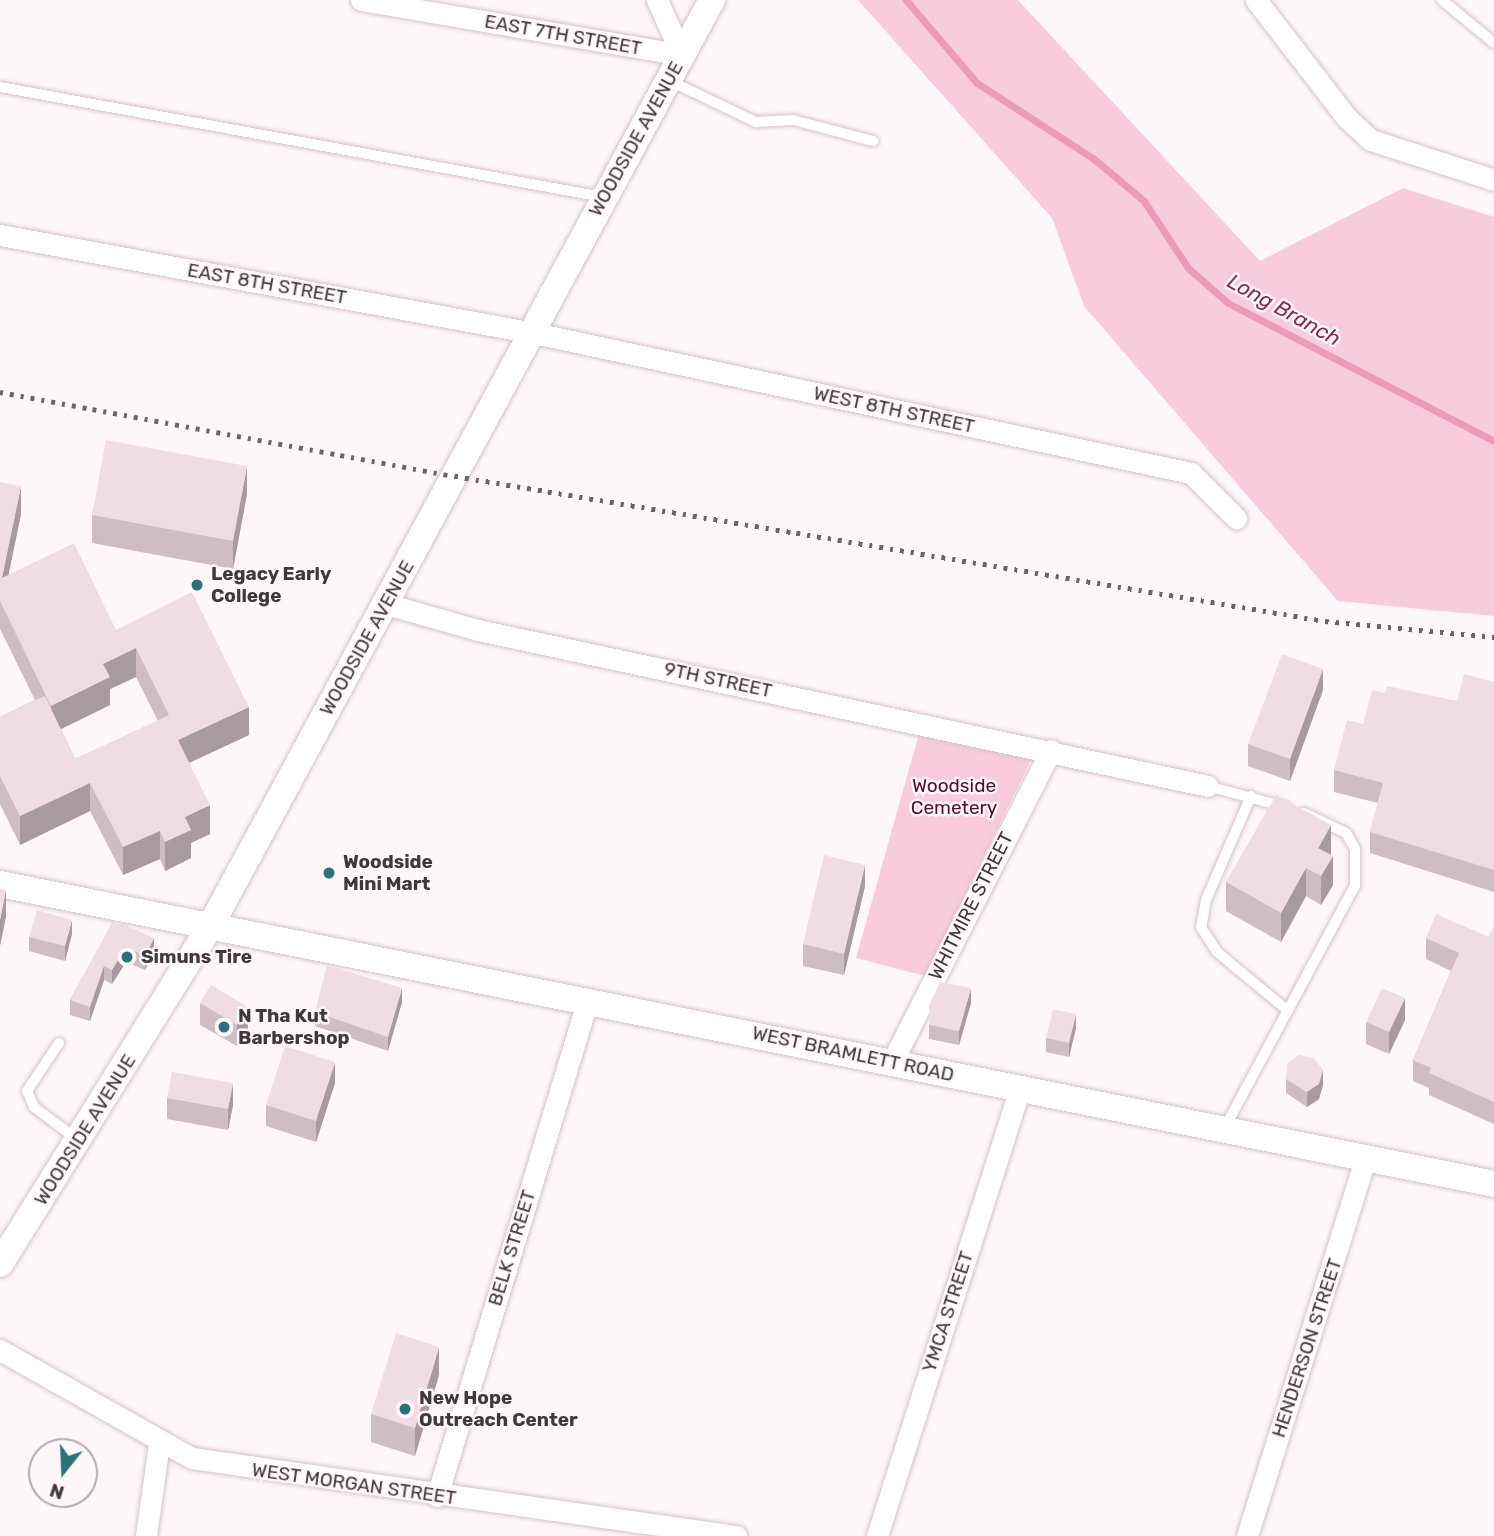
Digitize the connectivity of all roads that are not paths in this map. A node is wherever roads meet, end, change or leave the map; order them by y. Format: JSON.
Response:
{"nodes":[{"id":1,"x":361,"y":0,"type":"edge"},
{"id":2,"x":657,"y":0,"type":"edge"},
{"id":3,"x":712,"y":0,"type":"edge"},
{"id":4,"x":1256,"y":0,"type":"edge"},
{"id":5,"x":1442,"y":0,"type":"edge"},
{"id":6,"x":1494,"y":43,"type":"edge"},
{"id":7,"x":681,"y":55,"type":"junction"},
{"id":8,"x":668,"y":79,"type":"junction"},
{"id":9,"x":0,"y":86,"type":"edge"},
{"id":10,"x":873,"y":141,"type":"dead end"},
{"id":11,"x":1494,"y":180,"type":"edge"},
{"id":12,"x":603,"y":197,"type":"junction"},
{"id":13,"x":0,"y":235,"type":"edge"},
{"id":14,"x":534,"y":333,"type":"junction"},
{"id":15,"x":1236,"y":518,"type":"dead end"},
{"id":16,"x":386,"y":604,"type":"junction"},
{"id":17,"x":1051,"y":750,"type":"junction"},
{"id":18,"x":1208,"y":786,"type":"joint"},
{"id":19,"x":1251,"y":796,"type":"junction"},
{"id":20,"x":0,"y":884,"type":"edge"},
{"id":21,"x":212,"y":923,"type":"junction"},
{"id":22,"x":587,"y":999,"type":"junction"},
{"id":23,"x":1288,"y":1011,"type":"junction"},
{"id":24,"x":59,"y":1043,"type":"dead end"},
{"id":25,"x":892,"y":1062,"type":"junction"},
{"id":26,"x":1020,"y":1088,"type":"junction"},
{"id":27,"x":1224,"y":1129,"type":"junction"},
{"id":28,"x":80,"y":1141,"type":"junction"},
{"id":29,"x":1365,"y":1159,"type":"junction"},
{"id":30,"x":1494,"y":1184,"type":"edge"},
{"id":31,"x":0,"y":1264,"type":"edge"},
{"id":32,"x":0,"y":1350,"type":"edge"},
{"id":33,"x":159,"y":1444,"type":"junction"},
{"id":34,"x":437,"y":1496,"type":"junction"},
{"id":35,"x":146,"y":1536,"type":"edge"},
{"id":36,"x":736,"y":1536,"type":"edge"},
{"id":37,"x":877,"y":1536,"type":"edge"},
{"id":38,"x":1247,"y":1536,"type":"edge"}],
"edges":[{"from":1,"to":7,"type":"street","name":"EAST 7TH STREET"},
{"from":2,"to":7,"type":"street"},
{"from":3,"to":7,"type":"street","name":"WOODSIDE AVENUE"},
{"from":4,"to":11,"type":"street"},
{"from":5,"to":6,"type":"lane"},
{"from":7,"to":8,"type":"street","name":"WOODSIDE AVENUE"},
{"from":8,"to":10,"type":"lane"},
{"from":8,"to":12,"type":"street","name":"WOODSIDE AVENUE"},
{"from":9,"to":12,"type":"lane"},
{"from":12,"to":14,"type":"street","name":"WOODSIDE AVENUE"},
{"from":13,"to":14,"type":"street","name":"EAST 8TH STREET"},
{"from":14,"to":15,"type":"street","name":"WEST 8TH STREET"},
{"from":14,"to":16,"type":"street","name":"WOODSIDE AVENUE"},
{"from":16,"to":17,"type":"street","name":"9TH STREET"},
{"from":16,"to":21,"type":"street","name":"WOODSIDE AVENUE"},
{"from":17,"to":18,"type":"street","name":"9TH STREET"},
{"from":17,"to":25,"type":"street","name":"WHITMIRE STREET"},
{"from":18,"to":19,"type":"lane"},
{"from":19,"to":23,"type":"lane"},
{"from":19,"to":23,"type":"lane"},
{"from":20,"to":21,"type":"street","name":"WEST BRAMLETT ROAD"},
{"from":21,"to":22,"type":"street","name":"WEST BRAMLETT ROAD"},
{"from":21,"to":28,"type":"street","name":"WOODSIDE AVENUE"},
{"from":22,"to":25,"type":"street","name":"WEST BRAMLETT ROAD"},
{"from":22,"to":34,"type":"street","name":"BELK STREET"},
{"from":23,"to":27,"type":"lane"},
{"from":24,"to":28,"type":"lane"},
{"from":25,"to":26,"type":"street","name":"WEST BRAMLETT ROAD"},
{"from":26,"to":27,"type":"street","name":"WEST BRAMLETT ROAD"},
{"from":26,"to":37,"type":"street","name":"YMCA STREET"},
{"from":27,"to":29,"type":"street","name":"WEST BRAMLETT ROAD"},
{"from":28,"to":31,"type":"street","name":"WOODSIDE AVENUE"},
{"from":29,"to":30,"type":"street","name":"WEST BRAMLETT ROAD"},
{"from":29,"to":38,"type":"street","name":"HENDERSON STREET"},
{"from":32,"to":33,"type":"street","name":"WEST MORGAN STREET"},
{"from":33,"to":34,"type":"street","name":"WEST MORGAN STREET"},
{"from":33,"to":35,"type":"street"},
{"from":34,"to":36,"type":"street","name":"WEST MORGAN STREET"}]}
